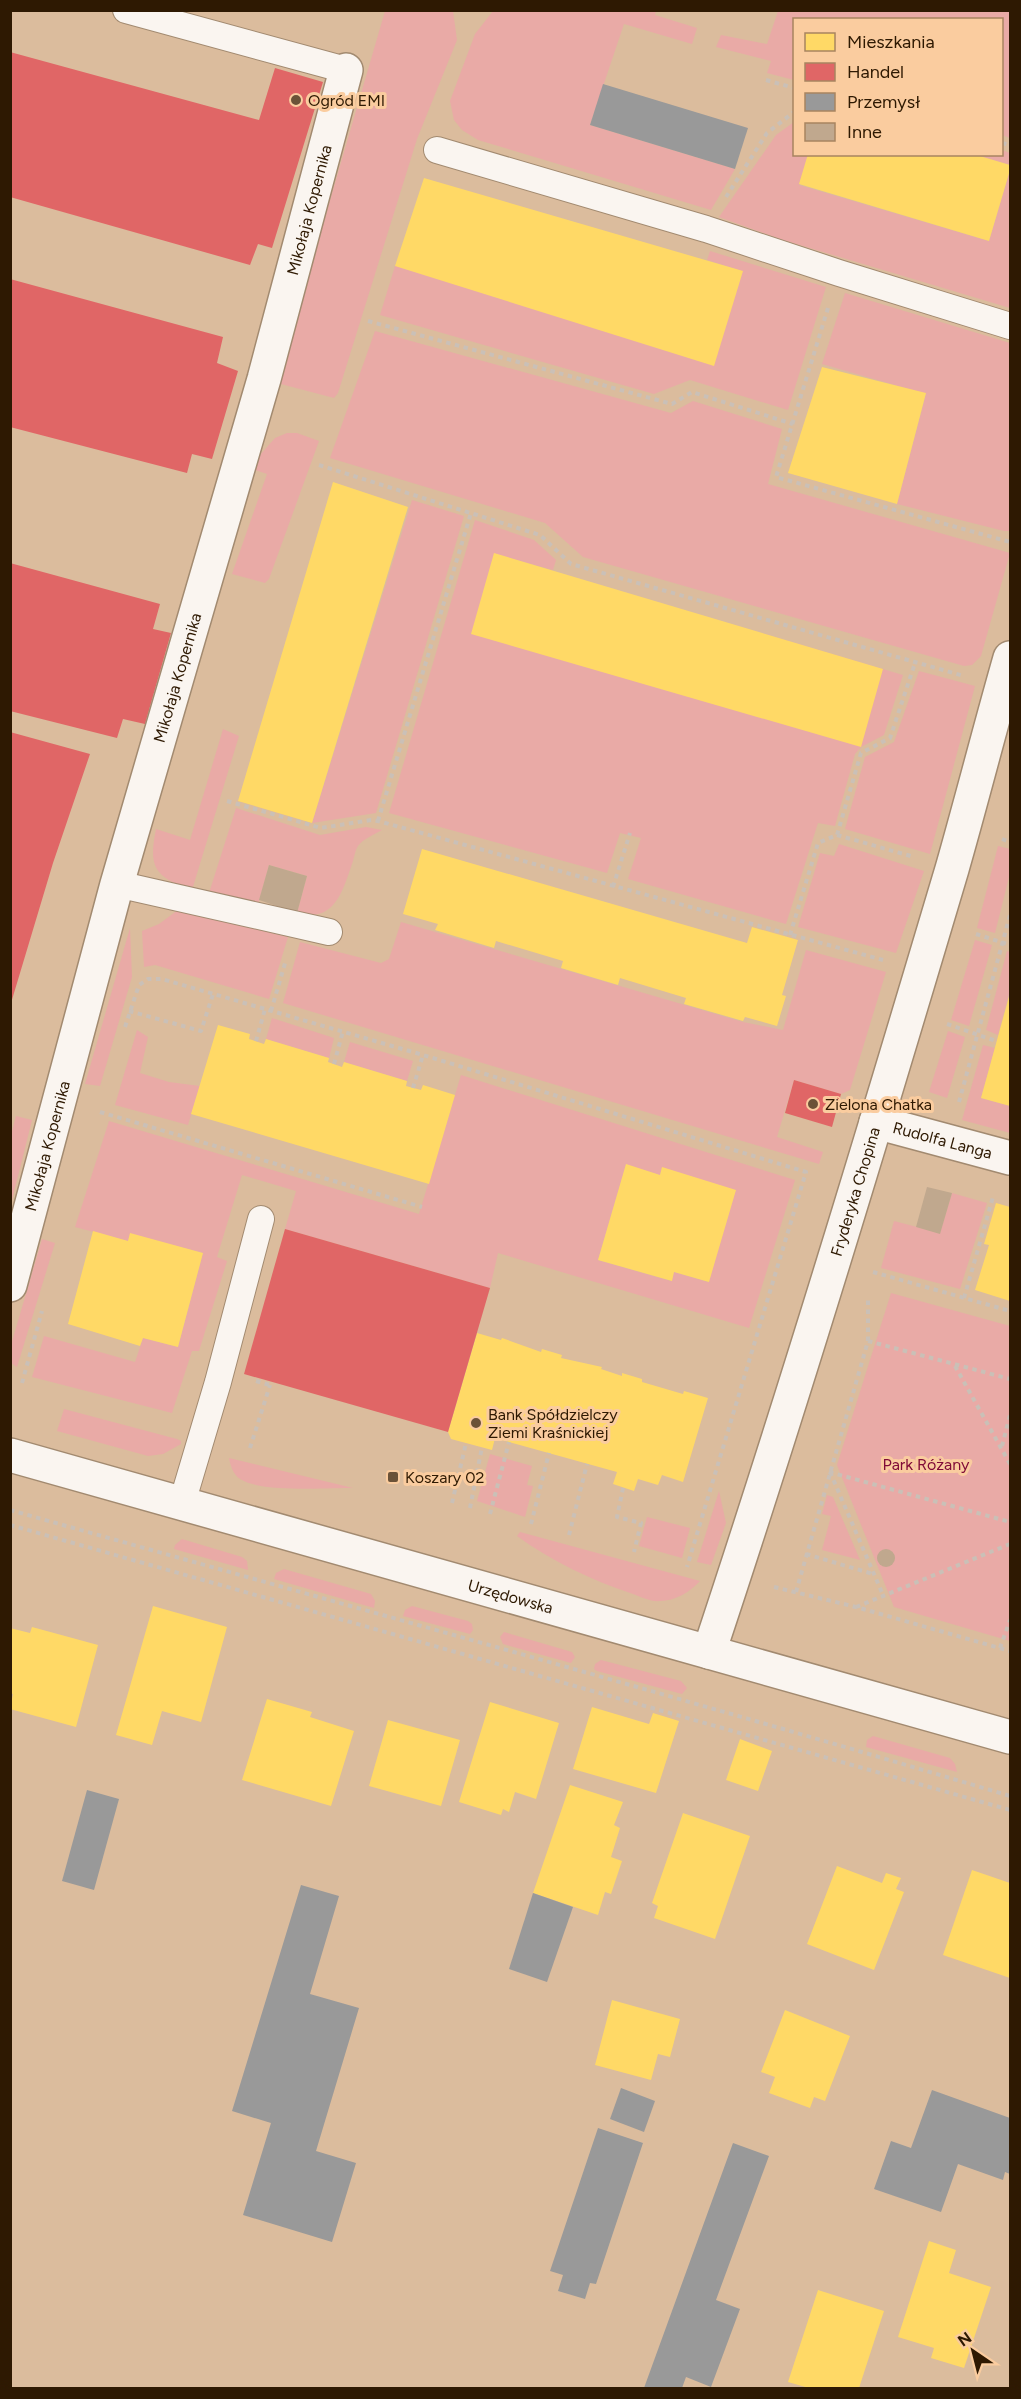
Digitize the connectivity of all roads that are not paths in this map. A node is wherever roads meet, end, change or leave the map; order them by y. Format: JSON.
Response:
{"nodes":[{"id":1,"x":126,"y":10,"type":"edge"},
{"id":2,"x":346,"y":70,"type":"joint"},
{"id":3,"x":437,"y":150,"type":"dead end"},
{"id":4,"x":1011,"y":326,"type":"edge"},
{"id":5,"x":1008,"y":672,"type":"edge"},
{"id":6,"x":117,"y":884,"type":"junction"},
{"id":7,"x":329,"y":932,"type":"dead end"},
{"id":8,"x":876,"y":1122,"type":"junction"},
{"id":9,"x":1011,"y":1158,"type":"edge"},
{"id":10,"x":261,"y":1220,"type":"dead end"},
{"id":11,"x":13,"y":1266,"type":"edge"},
{"id":12,"x":10,"y":1455,"type":"edge"},
{"id":13,"x":182,"y":1503,"type":"junction"},
{"id":14,"x":709,"y":1652,"type":"junction"},
{"id":15,"x":1011,"y":1737,"type":"edge"}],
"edges":[{"from":1,"to":2,"type":"lane"},
{"from":2,"to":6,"type":"street","name":"Mikołaja Kopernika"},
{"from":3,"to":4,"type":"lane"},
{"from":5,"to":8,"type":"street","name":"Fryderyka Chopina"},
{"from":6,"to":7,"type":"lane"},
{"from":6,"to":11,"type":"street","name":"Mikołaja Kopernika"},
{"from":8,"to":9,"type":"street","name":"Rudolfa Langa"},
{"from":8,"to":14,"type":"street","name":"Fryderyka Chopina"},
{"from":10,"to":13,"type":"lane"},
{"from":12,"to":13,"type":"street","name":"Urzędowska"},
{"from":13,"to":14,"type":"street","name":"Urzędowska"},
{"from":14,"to":15,"type":"street","name":"Urzędowska"}]}
